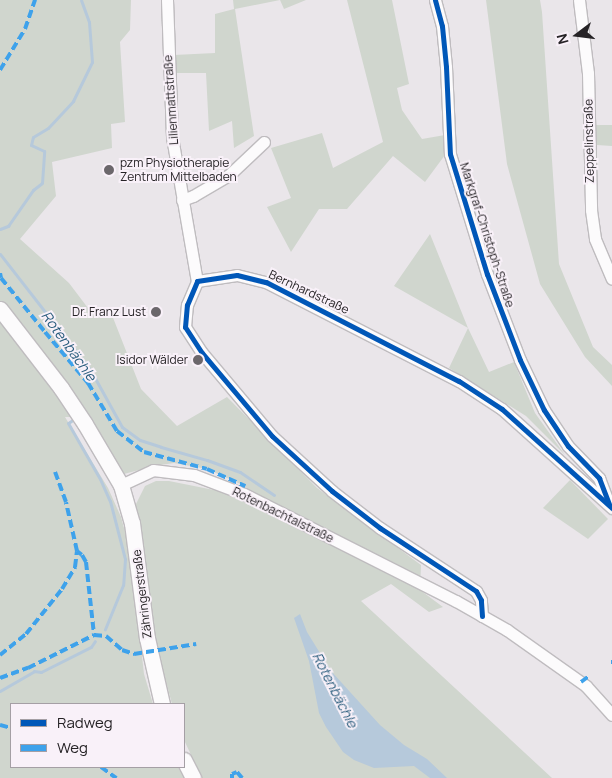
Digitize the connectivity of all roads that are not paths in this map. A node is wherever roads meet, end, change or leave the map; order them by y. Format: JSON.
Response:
{"nodes":[{"id":1,"x":167,"y":0,"type":"edge"},
{"id":2,"x":435,"y":0,"type":"edge"},
{"id":3,"x":579,"y":0,"type":"edge"},
{"id":4,"x":264,"y":142,"type":"dead end"},
{"id":5,"x":182,"y":200,"type":"junction"},
{"id":6,"x":612,"y":279,"type":"edge"},
{"id":7,"x":197,"y":281,"type":"junction"},
{"id":8,"x":0,"y":309,"type":"edge"},
{"id":9,"x":120,"y":485,"type":"junction"},
{"id":10,"x":611,"y":507,"type":"edge"},
{"id":11,"x":482,"y":616,"type":"junction"},
{"id":12,"x":162,"y":703,"type":"edge"},
{"id":13,"x":612,"y":715,"type":"edge"},
{"id":14,"x":185,"y":762,"type":"edge"},
{"id":15,"x":193,"y":778,"type":"edge"}],
"edges":[{"from":1,"to":5,"type":"street","name":"Lilienmattstraße"},
{"from":2,"to":10,"type":"street","name":"Markgraf-Christoph-Straße"},
{"from":3,"to":6,"type":"street","name":"Zeppelinstraße"},
{"from":4,"to":5,"type":"street"},
{"from":5,"to":7,"type":"street","name":"Lilienmattstraße"},
{"from":7,"to":10,"type":"street","name":"Bernhardstraße"},
{"from":7,"to":11,"type":"street"},
{"from":8,"to":9,"type":"main road"},
{"from":9,"to":11,"type":"street","name":"Rotenbachtalstraße"},
{"from":9,"to":12,"type":"main road","name":"Zähringerstraße"},
{"from":11,"to":13,"type":"street","name":"Rotenbachtalstraße"},
{"from":14,"to":15,"type":"main road"}]}
